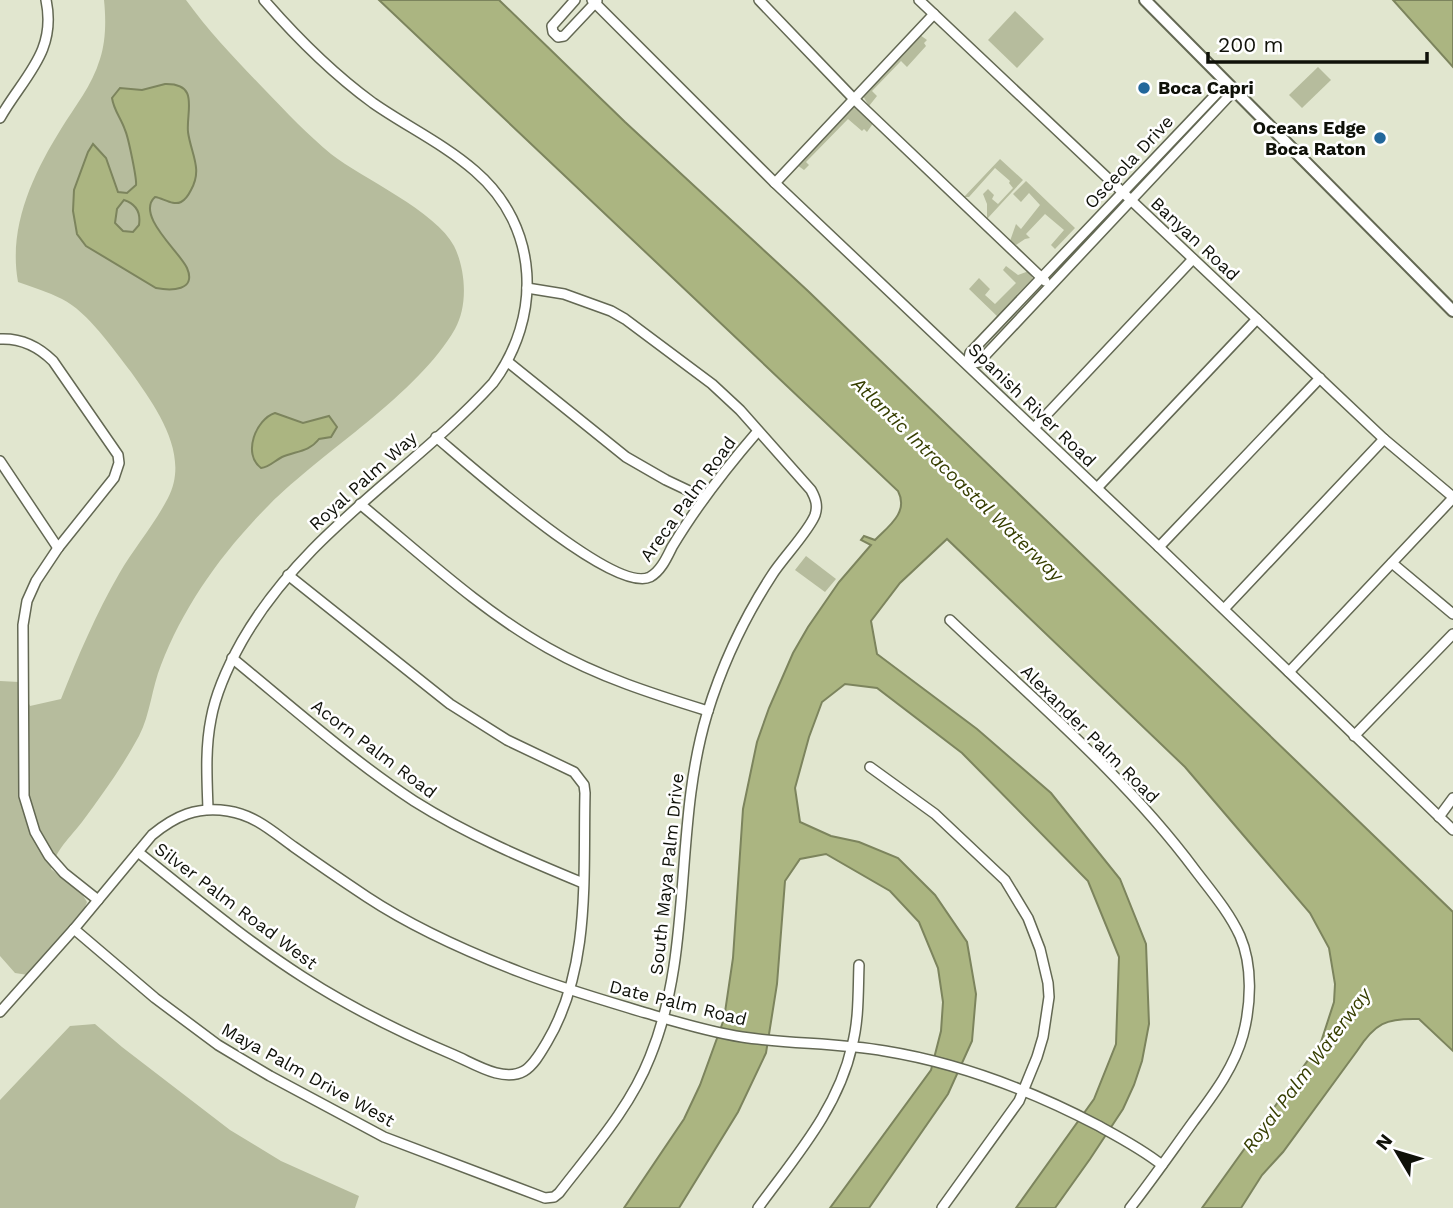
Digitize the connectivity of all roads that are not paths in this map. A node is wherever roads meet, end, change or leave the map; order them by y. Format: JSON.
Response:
{"nodes":[{"id":1,"x":46,"y":0,"type":"edge"},
{"id":2,"x":264,"y":0,"type":"edge"},
{"id":3,"x":575,"y":0,"type":"edge"},
{"id":4,"x":759,"y":0,"type":"edge"},
{"id":5,"x":919,"y":0,"type":"edge"},
{"id":6,"x":1145,"y":0,"type":"edge"},
{"id":7,"x":595,"y":1,"type":"edge"},
{"id":8,"x":934,"y":14,"type":"junction"},
{"id":9,"x":1231,"y":87,"type":"junction"},
{"id":10,"x":854,"y":99,"type":"junction"},
{"id":11,"x":0,"y":118,"type":"edge"},
{"id":12,"x":775,"y":183,"type":"junction"},
{"id":13,"x":1122,"y":192,"type":"junction"},
{"id":14,"x":1131,"y":200,"type":"junction"},
{"id":15,"x":1194,"y":259,"type":"junction"},
{"id":16,"x":1042,"y":278,"type":"junction"},
{"id":17,"x":1050,"y":286,"type":"junction"},
{"id":18,"x":527,"y":288,"type":"junction"},
{"id":19,"x":1453,"y":311,"type":"edge"},
{"id":20,"x":1257,"y":319,"type":"junction"},
{"id":21,"x":0,"y":339,"type":"edge"},
{"id":22,"x":508,"y":362,"type":"junction"},
{"id":23,"x":968,"y":364,"type":"junction"},
{"id":24,"x":1320,"y":379,"type":"junction"},
{"id":25,"x":1034,"y":428,"type":"junction"},
{"id":26,"x":758,"y":431,"type":"junction"},
{"id":27,"x":436,"y":437,"type":"junction"},
{"id":28,"x":1384,"y":439,"type":"junction"},
{"id":29,"x":0,"y":461,"type":"edge"},
{"id":30,"x":1097,"y":488,"type":"junction"},
{"id":31,"x":704,"y":498,"type":"junction"},
{"id":32,"x":1453,"y":498,"type":"edge"},
{"id":33,"x":360,"y":504,"type":"junction"},
{"id":34,"x":1160,"y":547,"type":"junction"},
{"id":35,"x":58,"y":548,"type":"junction"},
{"id":36,"x":1392,"y":563,"type":"junction"},
{"id":37,"x":288,"y":575,"type":"junction"},
{"id":38,"x":1224,"y":609,"type":"junction"},
{"id":39,"x":1453,"y":614,"type":"edge"},
{"id":40,"x":950,"y":620,"type":"dead end"},
{"id":41,"x":1453,"y":634,"type":"edge"},
{"id":42,"x":232,"y":659,"type":"junction"},
{"id":43,"x":1289,"y":672,"type":"junction"},
{"id":44,"x":708,"y":711,"type":"junction"},
{"id":45,"x":1354,"y":736,"type":"junction"},
{"id":46,"x":870,"y":767,"type":"dead end"},
{"id":47,"x":1453,"y":798,"type":"edge"},
{"id":48,"x":208,"y":809,"type":"junction"},
{"id":49,"x":1439,"y":817,"type":"junction"},
{"id":50,"x":1453,"y":830,"type":"edge"},
{"id":51,"x":138,"y":852,"type":"junction"},
{"id":52,"x":583,"y":883,"type":"junction"},
{"id":53,"x":99,"y":900,"type":"junction"},
{"id":54,"x":74,"y":929,"type":"junction"},
{"id":55,"x":859,"y":965,"type":"dead end"},
{"id":56,"x":570,"y":991,"type":"junction"},
{"id":57,"x":0,"y":1012,"type":"edge"},
{"id":58,"x":663,"y":1018,"type":"junction"},
{"id":59,"x":852,"y":1047,"type":"junction"},
{"id":60,"x":1024,"y":1089,"type":"junction"},
{"id":61,"x":1163,"y":1165,"type":"junction"},
{"id":62,"x":554,"y":1197,"type":"joint"},
{"id":63,"x":758,"y":1208,"type":"edge"},
{"id":64,"x":942,"y":1208,"type":"edge"},
{"id":65,"x":1130,"y":1208,"type":"edge"}],
"edges":[{"from":1,"to":11,"type":"street"},
{"from":2,"to":18,"type":"street","name":"Royal Palm Way"},
{"from":3,"to":7,"type":"street"},
{"from":4,"to":10,"type":"street"},
{"from":5,"to":8,"type":"street","name":"Banyan Road"},
{"from":6,"to":9,"type":"main road"},
{"from":7,"to":12,"type":"street","name":"Spanish River Road"},
{"from":8,"to":10,"type":"street"},
{"from":8,"to":13,"type":"street","name":"Banyan Road"},
{"from":9,"to":13,"type":"street","name":"Osceola Drive"},
{"from":9,"to":14,"type":"street","name":"Osceola Drive"},
{"from":9,"to":19,"type":"main road"},
{"from":10,"to":12,"type":"street"},
{"from":10,"to":16,"type":"street"},
{"from":12,"to":23,"type":"street","name":"Spanish River Road"},
{"from":13,"to":14,"type":"street","name":"Banyan Road"},
{"from":13,"to":16,"type":"street","name":"Osceola Drive"},
{"from":14,"to":15,"type":"street","name":"Banyan Road"},
{"from":14,"to":17,"type":"street","name":"Osceola Drive"},
{"from":15,"to":20,"type":"street","name":"Banyan Road"},
{"from":15,"to":25,"type":"street"},
{"from":16,"to":17,"type":"street"},
{"from":16,"to":23,"type":"street","name":"Osceola Drive"},
{"from":17,"to":23,"type":"street","name":"Osceola Drive"},
{"from":18,"to":22,"type":"street","name":"Royal Palm Way"},
{"from":18,"to":26,"type":"street"},
{"from":20,"to":24,"type":"street","name":"Banyan Road"},
{"from":20,"to":30,"type":"street"},
{"from":21,"to":35,"type":"street"},
{"from":22,"to":27,"type":"street","name":"Royal Palm Way"},
{"from":22,"to":31,"type":"street"},
{"from":23,"to":25,"type":"street","name":"Spanish River Road"},
{"from":24,"to":28,"type":"street","name":"Banyan Road"},
{"from":24,"to":34,"type":"street"},
{"from":25,"to":30,"type":"street","name":"Spanish River Road"},
{"from":26,"to":31,"type":"street","name":"Areca Palm Road"},
{"from":26,"to":44,"type":"street","name":"South Maya Palm Drive"},
{"from":27,"to":31,"type":"street","name":"Areca Palm Road"},
{"from":27,"to":33,"type":"street","name":"Royal Palm Way"},
{"from":28,"to":32,"type":"street","name":"Banyan Road"},
{"from":28,"to":38,"type":"street"},
{"from":29,"to":35,"type":"street"},
{"from":30,"to":34,"type":"street","name":"Spanish River Road"},
{"from":32,"to":36,"type":"street"},
{"from":33,"to":37,"type":"street","name":"Royal Palm Way"},
{"from":33,"to":44,"type":"street"},
{"from":34,"to":38,"type":"street","name":"Spanish River Road"},
{"from":35,"to":53,"type":"street"},
{"from":36,"to":39,"type":"street"},
{"from":36,"to":43,"type":"street"},
{"from":37,"to":42,"type":"street","name":"Royal Palm Way"},
{"from":37,"to":52,"type":"street"},
{"from":38,"to":43,"type":"street","name":"Spanish River Road"},
{"from":40,"to":61,"type":"street","name":"Alexander Palm Road"},
{"from":41,"to":45,"type":"street"},
{"from":42,"to":48,"type":"street","name":"Royal Palm Way"},
{"from":42,"to":52,"type":"street","name":"Acorn Palm Road"},
{"from":43,"to":45,"type":"street","name":"Spanish River Road"},
{"from":44,"to":58,"type":"street","name":"South Maya Palm Drive"},
{"from":45,"to":49,"type":"street","name":"Spanish River Road"},
{"from":46,"to":60,"type":"street"},
{"from":47,"to":49,"type":"street"},
{"from":48,"to":51,"type":"street"},
{"from":48,"to":56,"type":"street","name":"Date Palm Road"},
{"from":49,"to":50,"type":"street","name":"Spanish River Road"},
{"from":51,"to":53,"type":"street"},
{"from":51,"to":56,"type":"street","name":"Silver Palm Road West"},
{"from":52,"to":56,"type":"street"},
{"from":53,"to":54,"type":"street"},
{"from":54,"to":57,"type":"street"},
{"from":54,"to":62,"type":"street","name":"Maya Palm Drive West"},
{"from":55,"to":59,"type":"street"},
{"from":56,"to":58,"type":"street","name":"Date Palm Road"},
{"from":58,"to":59,"type":"street","name":"Date Palm Road"},
{"from":58,"to":62,"type":"street","name":"South Maya Palm Drive"},
{"from":59,"to":60,"type":"street","name":"Date Palm Road"},
{"from":59,"to":63,"type":"street"},
{"from":60,"to":61,"type":"street","name":"Date Palm Road"},
{"from":60,"to":64,"type":"street"},
{"from":61,"to":65,"type":"street","name":"Alexander Palm Road"}]}
